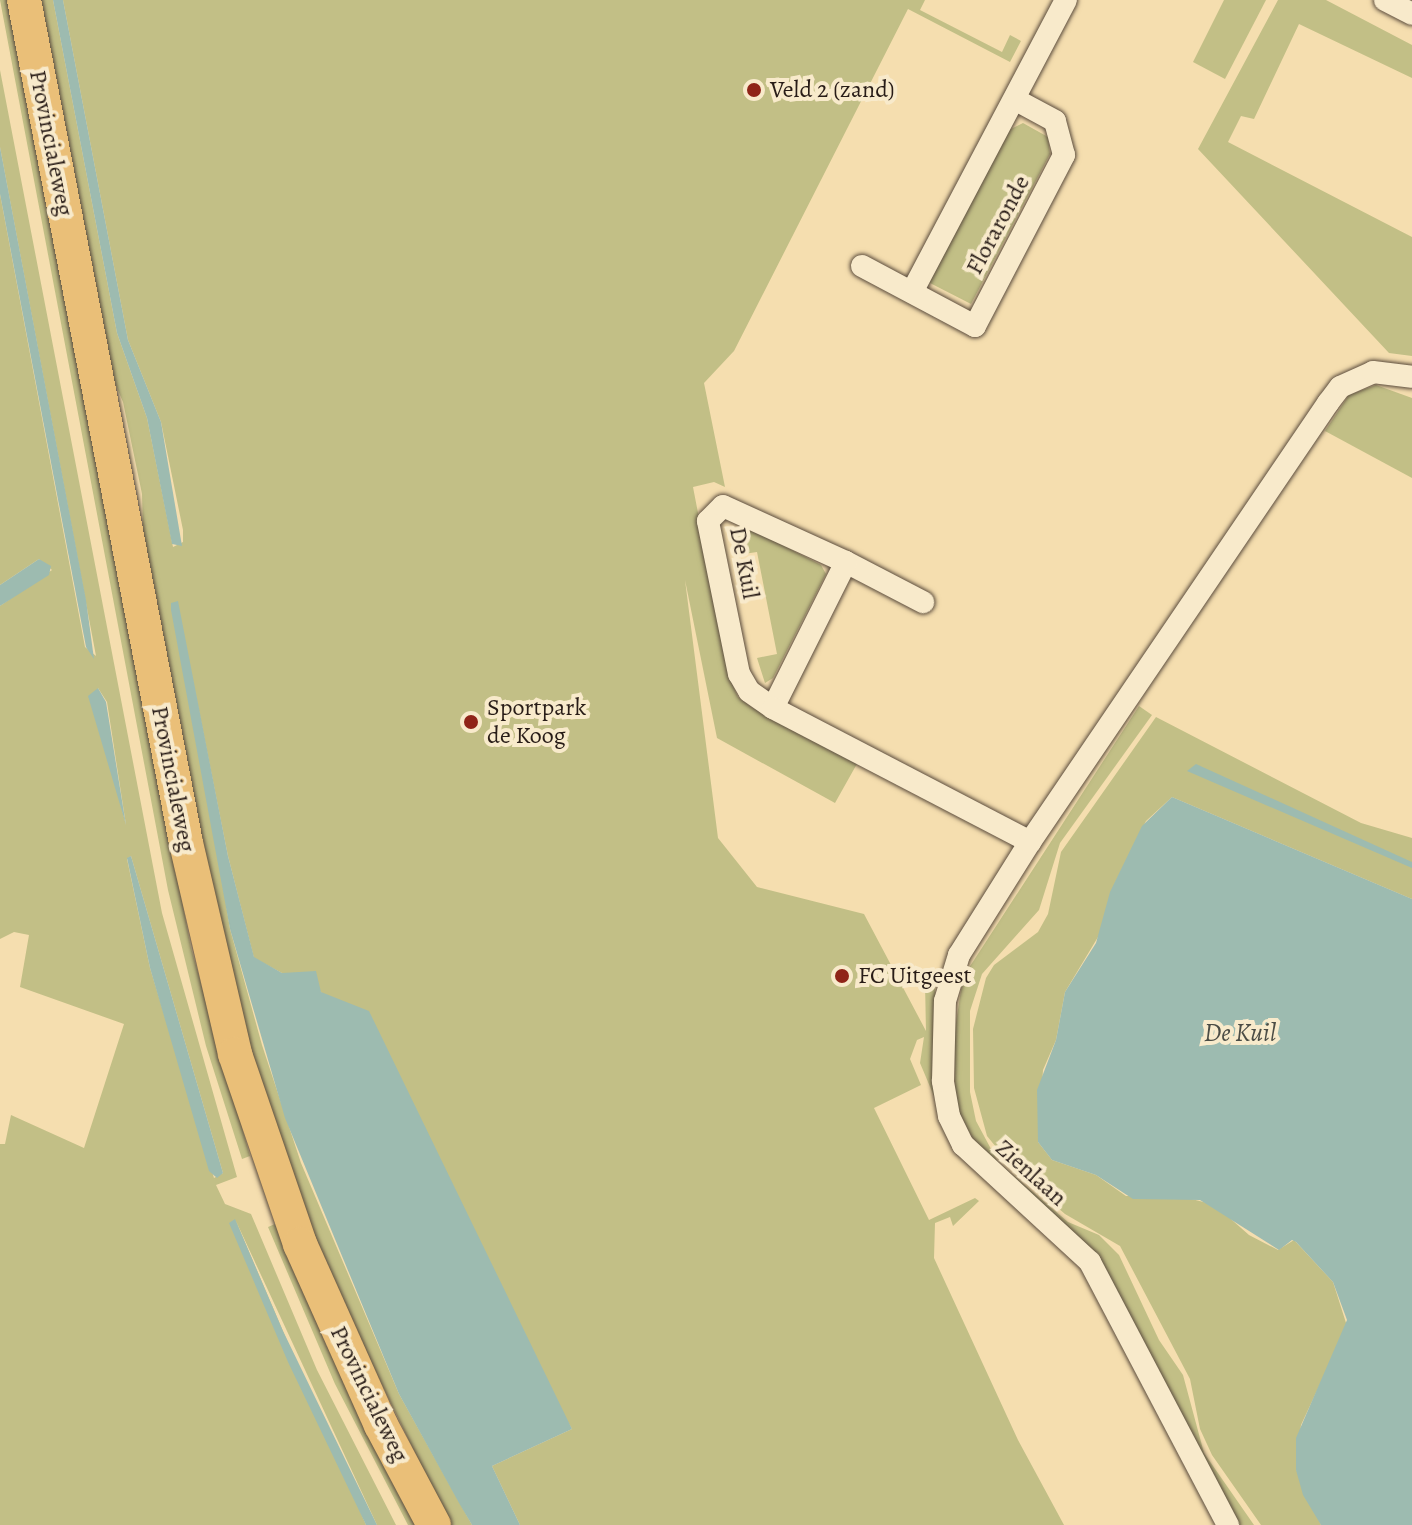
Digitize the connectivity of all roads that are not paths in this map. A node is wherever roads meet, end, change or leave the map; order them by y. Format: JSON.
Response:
{"nodes":[{"id":1,"x":24,"y":0,"type":"edge"},
{"id":2,"x":1066,"y":0,"type":"edge"},
{"id":3,"x":1385,"y":0,"type":"edge"},
{"id":4,"x":1412,"y":14,"type":"edge"},
{"id":5,"x":1016,"y":100,"type":"junction"},
{"id":6,"x":862,"y":266,"type":"dead end"},
{"id":7,"x":912,"y":292,"type":"junction"},
{"id":8,"x":1412,"y":377,"type":"edge"},
{"id":9,"x":846,"y":562,"type":"junction"},
{"id":10,"x":923,"y":602,"type":"dead end"},
{"id":11,"x":773,"y":708,"type":"junction"},
{"id":12,"x":1030,"y":842,"type":"junction"},
{"id":13,"x":434,"y":1525,"type":"edge"},
{"id":14,"x":1228,"y":1525,"type":"edge"}],
"edges":[{"from":1,"to":13,"type":"main road","name":"Provincialeweg"},
{"from":2,"to":5,"type":"street","name":"Floraronde"},
{"from":3,"to":4,"type":"street"},
{"from":5,"to":7,"type":"street","name":"Floraronde"},
{"from":5,"to":7,"type":"street","name":"Floraronde"},
{"from":6,"to":7,"type":"street","name":"Floraronde"},
{"from":8,"to":12,"type":"street"},
{"from":9,"to":10,"type":"street","name":"De Kuil"},
{"from":9,"to":11,"type":"street"},
{"from":9,"to":11,"type":"street","name":"De Kuil"},
{"from":11,"to":12,"type":"street","name":"De Kuil"},
{"from":12,"to":14,"type":"street","name":"Zienlaan"}]}
